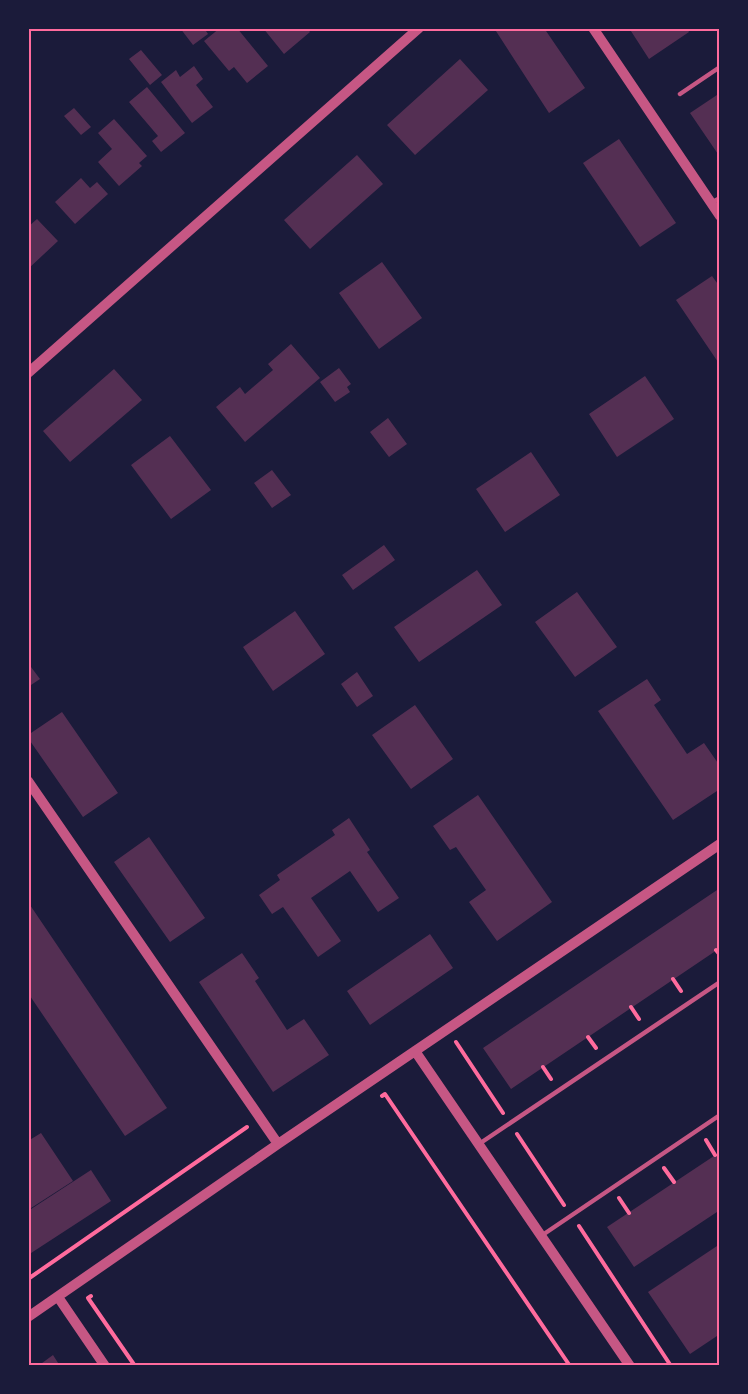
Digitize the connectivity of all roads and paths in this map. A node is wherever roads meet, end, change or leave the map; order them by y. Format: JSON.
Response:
{"nodes":[{"id":1,"x":419,"y":28,"type":"edge"},
{"id":2,"x":593,"y":28,"type":"edge"},
{"id":3,"x":720,"y":67,"type":"edge"},
{"id":4,"x":680,"y":94,"type":"dead end"},
{"id":5,"x":715,"y":200,"type":"edge"},
{"id":6,"x":720,"y":216,"type":"edge"},
{"id":7,"x":28,"y":373,"type":"edge"},
{"id":8,"x":28,"y":781,"type":"edge"},
{"id":9,"x":720,"y":844,"type":"edge"},
{"id":10,"x":716,"y":950,"type":"dead end"},
{"id":11,"x":720,"y":955,"type":"edge"},
{"id":12,"x":720,"y":982,"type":"edge"},
{"id":13,"x":447,"y":1029,"type":"junction"},
{"id":14,"x":415,"y":1051,"type":"junction"},
{"id":15,"x":375,"y":1101,"type":"dead end"},
{"id":16,"x":720,"y":1115,"type":"edge"},
{"id":17,"x":260,"y":1119,"type":"junction"},
{"id":18,"x":510,"y":1123,"type":"junction"},
{"id":19,"x":278,"y":1144,"type":"junction"},
{"id":20,"x":478,"y":1144,"type":"junction"},
{"id":21,"x":572,"y":1216,"type":"junction"},
{"id":22,"x":542,"y":1236,"type":"junction"},
{"id":23,"x":28,"y":1279,"type":"edge"},
{"id":24,"x":98,"y":1291,"type":"dead end"},
{"id":25,"x":57,"y":1297,"type":"junction"},
{"id":26,"x":28,"y":1317,"type":"edge"},
{"id":27,"x":105,"y":1365,"type":"edge"},
{"id":28,"x":135,"y":1365,"type":"edge"},
{"id":29,"x":570,"y":1365,"type":"edge"},
{"id":30,"x":630,"y":1365,"type":"edge"},
{"id":31,"x":671,"y":1365,"type":"edge"}],
"edges":[{"from":1,"to":7,"type":"street"},
{"from":2,"to":5,"type":"street"},
{"from":3,"to":4,"type":"lane"},
{"from":5,"to":6,"type":"street"},
{"from":8,"to":17,"type":"street"},
{"from":9,"to":13,"type":"street"},
{"from":10,"to":11,"type":"path"},
{"from":12,"to":18,"type":"lane"},
{"from":13,"to":14,"type":"street"},
{"from":13,"to":18,"type":"path"},
{"from":14,"to":19,"type":"street"},
{"from":14,"to":20,"type":"street"},
{"from":15,"to":29,"type":"path"},
{"from":16,"to":21,"type":"lane"},
{"from":17,"to":19,"type":"street"},
{"from":17,"to":23,"type":"path"},
{"from":18,"to":20,"type":"lane"},
{"from":18,"to":21,"type":"path"},
{"from":19,"to":25,"type":"street"},
{"from":20,"to":22,"type":"street"},
{"from":21,"to":22,"type":"lane"},
{"from":21,"to":31,"type":"path"},
{"from":22,"to":30,"type":"street"},
{"from":24,"to":28,"type":"path"},
{"from":25,"to":26,"type":"street"},
{"from":25,"to":27,"type":"street"}]}
